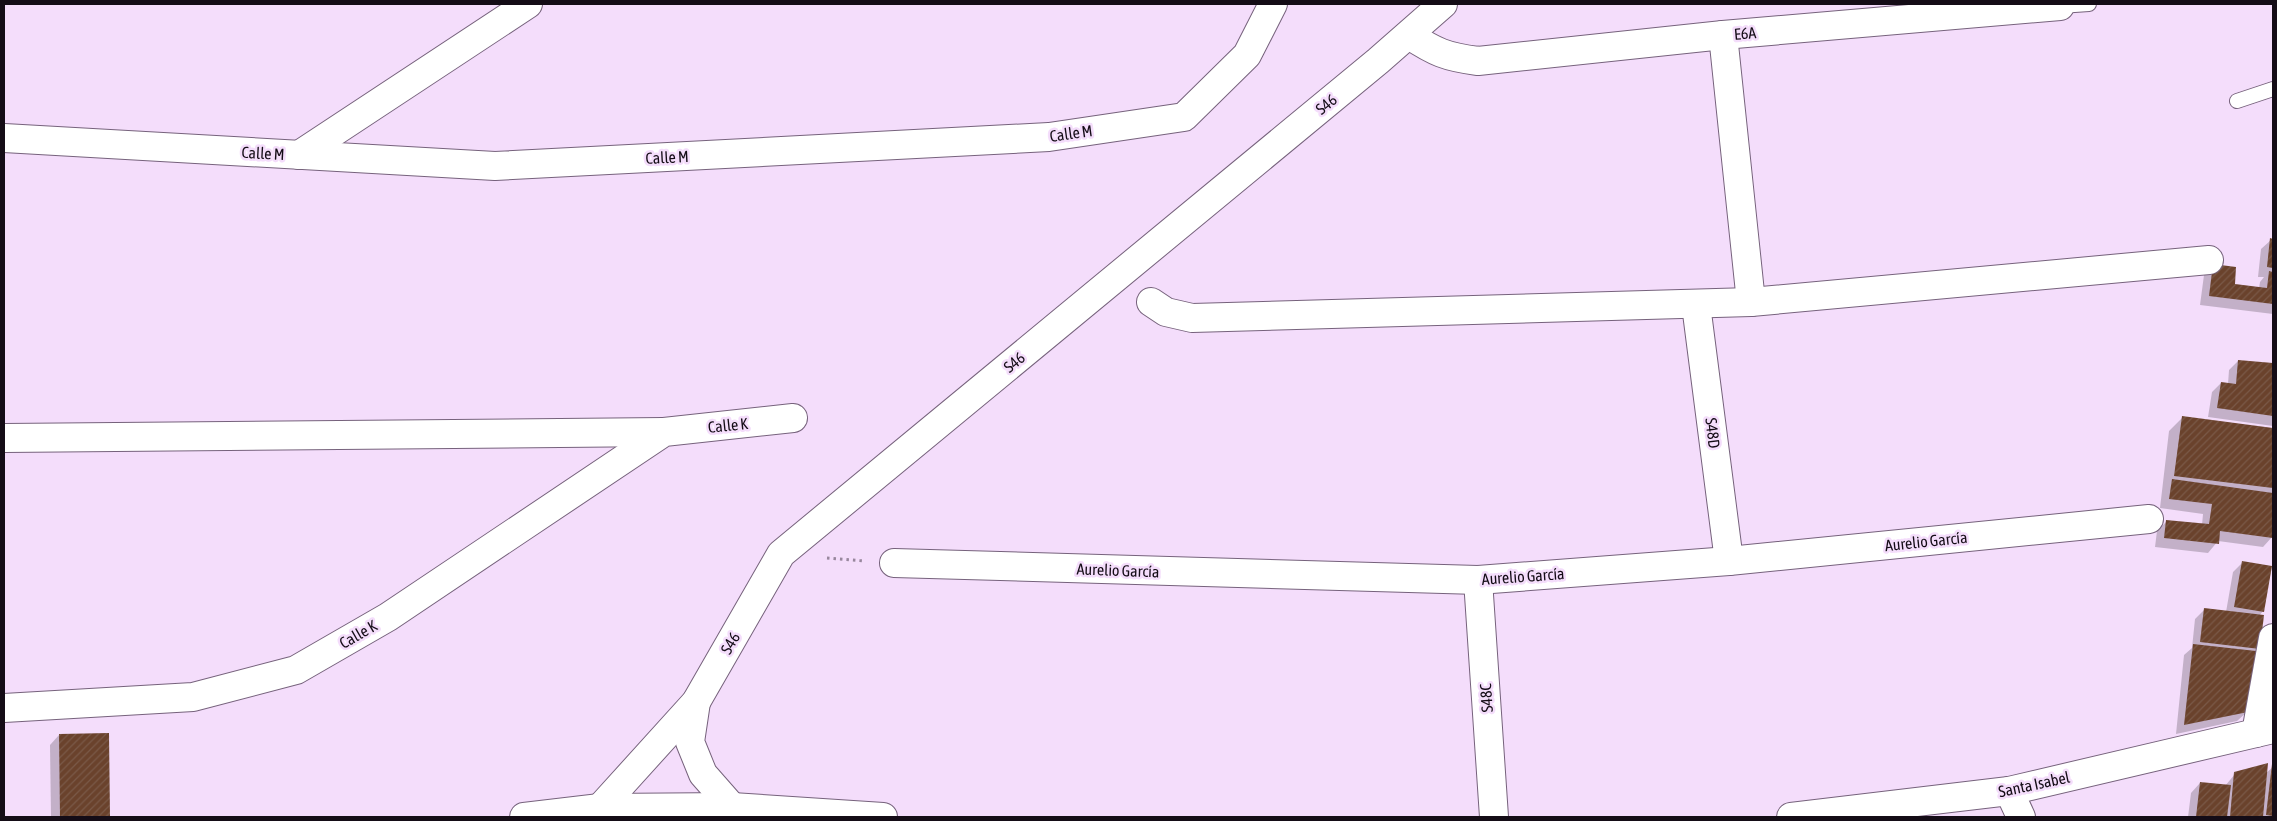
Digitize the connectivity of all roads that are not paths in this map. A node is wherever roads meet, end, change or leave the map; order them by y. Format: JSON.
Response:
{"nodes":[{"id":1,"x":528,"y":4,"type":"edge"},
{"id":2,"x":1273,"y":4,"type":"edge"},
{"id":3,"x":1444,"y":4,"type":"edge"},
{"id":4,"x":2089,"y":4,"type":"edge"},
{"id":5,"x":2060,"y":5,"type":"edge"},
{"id":6,"x":1409,"y":35,"type":"junction"},
{"id":7,"x":1723,"y":35,"type":"junction"},
{"id":8,"x":2273,"y":89,"type":"edge"},
{"id":9,"x":2237,"y":101,"type":"dead end"},
{"id":10,"x":4,"y":138,"type":"edge"},
{"id":11,"x":299,"y":155,"type":"junction"},
{"id":12,"x":2208,"y":260,"type":"dead end"},
{"id":13,"x":1151,"y":302,"type":"dead end"},
{"id":14,"x":1751,"y":302,"type":"junction"},
{"id":15,"x":1696,"y":305,"type":"junction"},
{"id":16,"x":793,"y":418,"type":"dead end"},
{"id":17,"x":664,"y":432,"type":"junction"},
{"id":18,"x":4,"y":438,"type":"edge"},
{"id":19,"x":2149,"y":519,"type":"dead end"},
{"id":20,"x":1729,"y":560,"type":"junction"},
{"id":21,"x":894,"y":563,"type":"road end"},
{"id":22,"x":1478,"y":580,"type":"junction"},
{"id":23,"x":2273,"y":638,"type":"edge"},
{"id":24,"x":696,"y":702,"type":"junction"},
{"id":25,"x":4,"y":708,"type":"edge"},
{"id":26,"x":2265,"y":731,"type":"edge"},
{"id":27,"x":2009,"y":791,"type":"junction"},
{"id":28,"x":732,"y":807,"type":"junction"},
{"id":29,"x":600,"y":808,"type":"junction"},
{"id":30,"x":524,"y":817,"type":"edge"},
{"id":31,"x":883,"y":817,"type":"edge"},
{"id":32,"x":1494,"y":817,"type":"edge"},
{"id":33,"x":1791,"y":817,"type":"edge"},
{"id":34,"x":2021,"y":817,"type":"edge"}],
"edges":[{"from":1,"to":11,"type":"street"},
{"from":2,"to":11,"type":"street","name":"Calle M"},
{"from":3,"to":6,"type":"street","name":"S46"},
{"from":4,"to":5,"type":"lane","name":"E6A"},
{"from":5,"to":7,"type":"street","name":"E6A"},
{"from":6,"to":7,"type":"street","name":"E6A"},
{"from":6,"to":24,"type":"street","name":"S46"},
{"from":7,"to":14,"type":"street"},
{"from":8,"to":9,"type":"lane"},
{"from":10,"to":11,"type":"street","name":"Calle M"},
{"from":12,"to":14,"type":"street"},
{"from":13,"to":15,"type":"street"},
{"from":14,"to":15,"type":"street"},
{"from":15,"to":20,"type":"street","name":"S48D"},
{"from":16,"to":17,"type":"street","name":"Calle K"},
{"from":17,"to":18,"type":"street","name":"Calle K"},
{"from":17,"to":25,"type":"street","name":"Calle K"},
{"from":19,"to":20,"type":"street","name":"Aurelio García"},
{"from":20,"to":22,"type":"street","name":"Aurelio García"},
{"from":21,"to":22,"type":"street","name":"Aurelio García"},
{"from":22,"to":32,"type":"street","name":"S48C"},
{"from":23,"to":26,"type":"street"},
{"from":24,"to":28,"type":"street","name":"S46"},
{"from":24,"to":29,"type":"street","name":"S46"},
{"from":26,"to":27,"type":"street","name":"Santa Isabel"},
{"from":27,"to":33,"type":"street","name":"Santa Isabel"},
{"from":27,"to":34,"type":"street"},
{"from":28,"to":29,"type":"street"},
{"from":28,"to":31,"type":"street"},
{"from":29,"to":30,"type":"street"}]}
